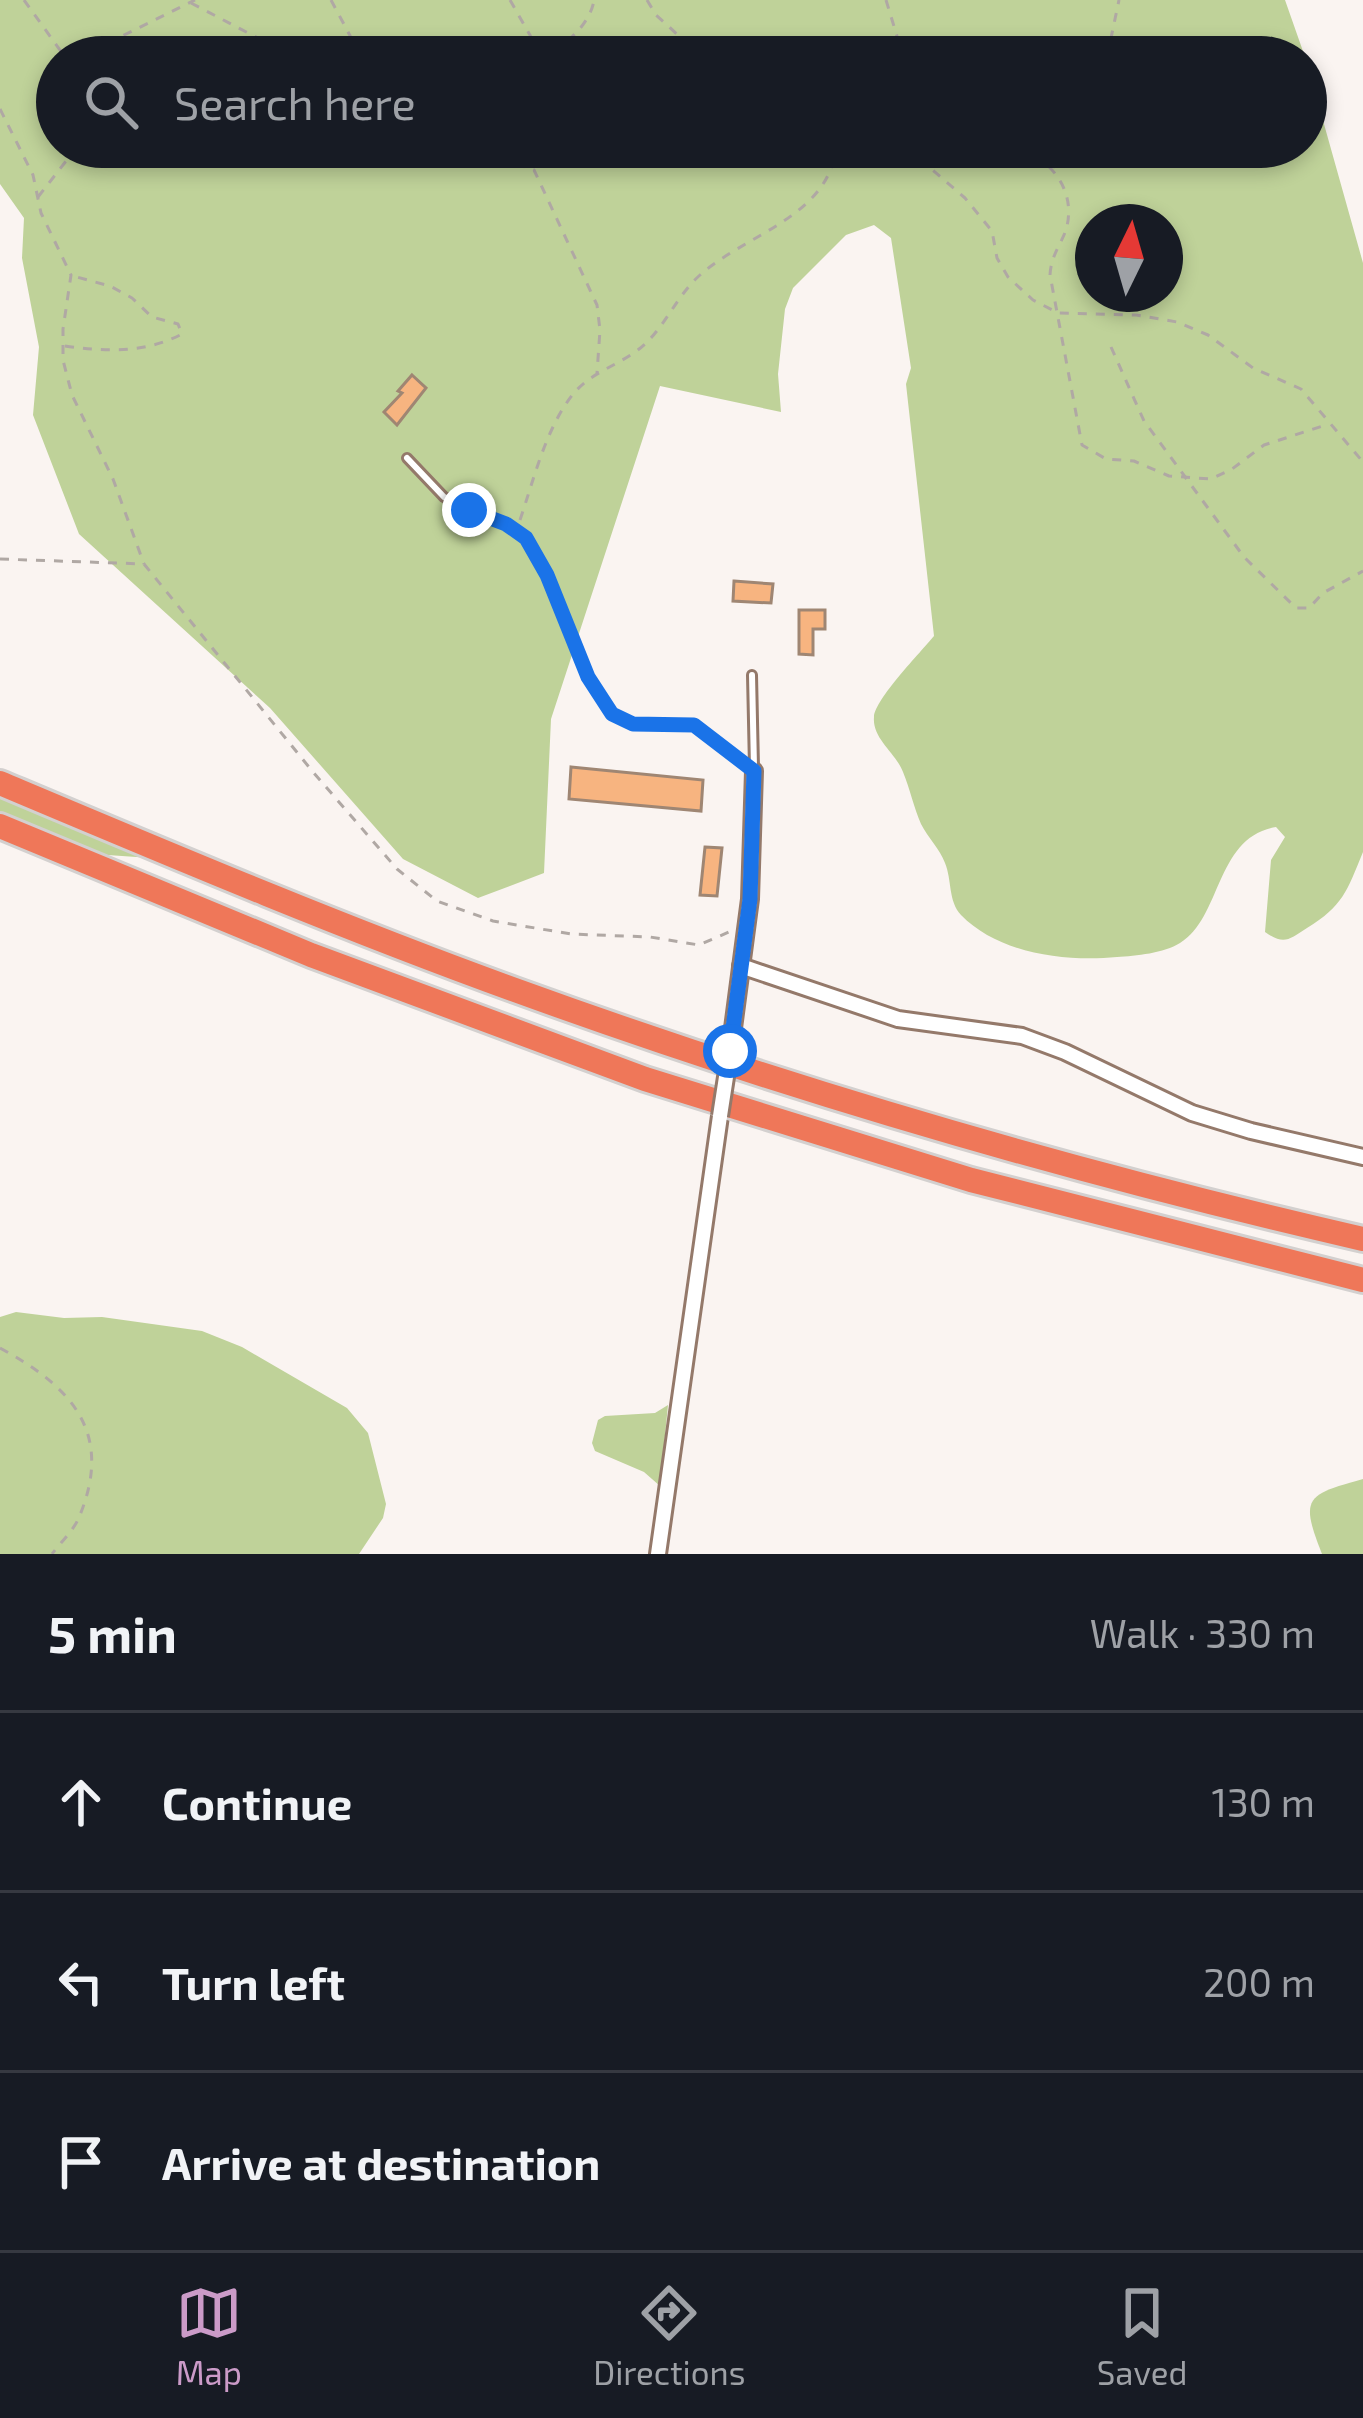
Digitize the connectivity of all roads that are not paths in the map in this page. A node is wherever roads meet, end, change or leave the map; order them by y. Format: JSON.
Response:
{"nodes":[{"id":1,"x":407,"y":458,"type":"dead end"},
{"id":2,"x":752,"y":675,"type":"dead end"},
{"id":3,"x":754,"y":771,"type":"junction"},
{"id":4,"x":0,"y":782,"type":"edge"},
{"id":5,"x":0,"y":826,"type":"edge"},
{"id":6,"x":741,"y":966,"type":"junction"},
{"id":7,"x":1363,"y":1157,"type":"edge"},
{"id":8,"x":1363,"y":1239,"type":"edge"},
{"id":9,"x":1363,"y":1280,"type":"edge"},
{"id":10,"x":658,"y":1554,"type":"edge"}],
"edges":[{"from":1,"to":3,"type":"lane"},
{"from":2,"to":3,"type":"lane"},
{"from":3,"to":6,"type":"street"},
{"from":4,"to":8,"type":"highway"},
{"from":5,"to":9,"type":"highway"},
{"from":6,"to":7,"type":"street"},
{"from":6,"to":10,"type":"street","bridge":true}]}
